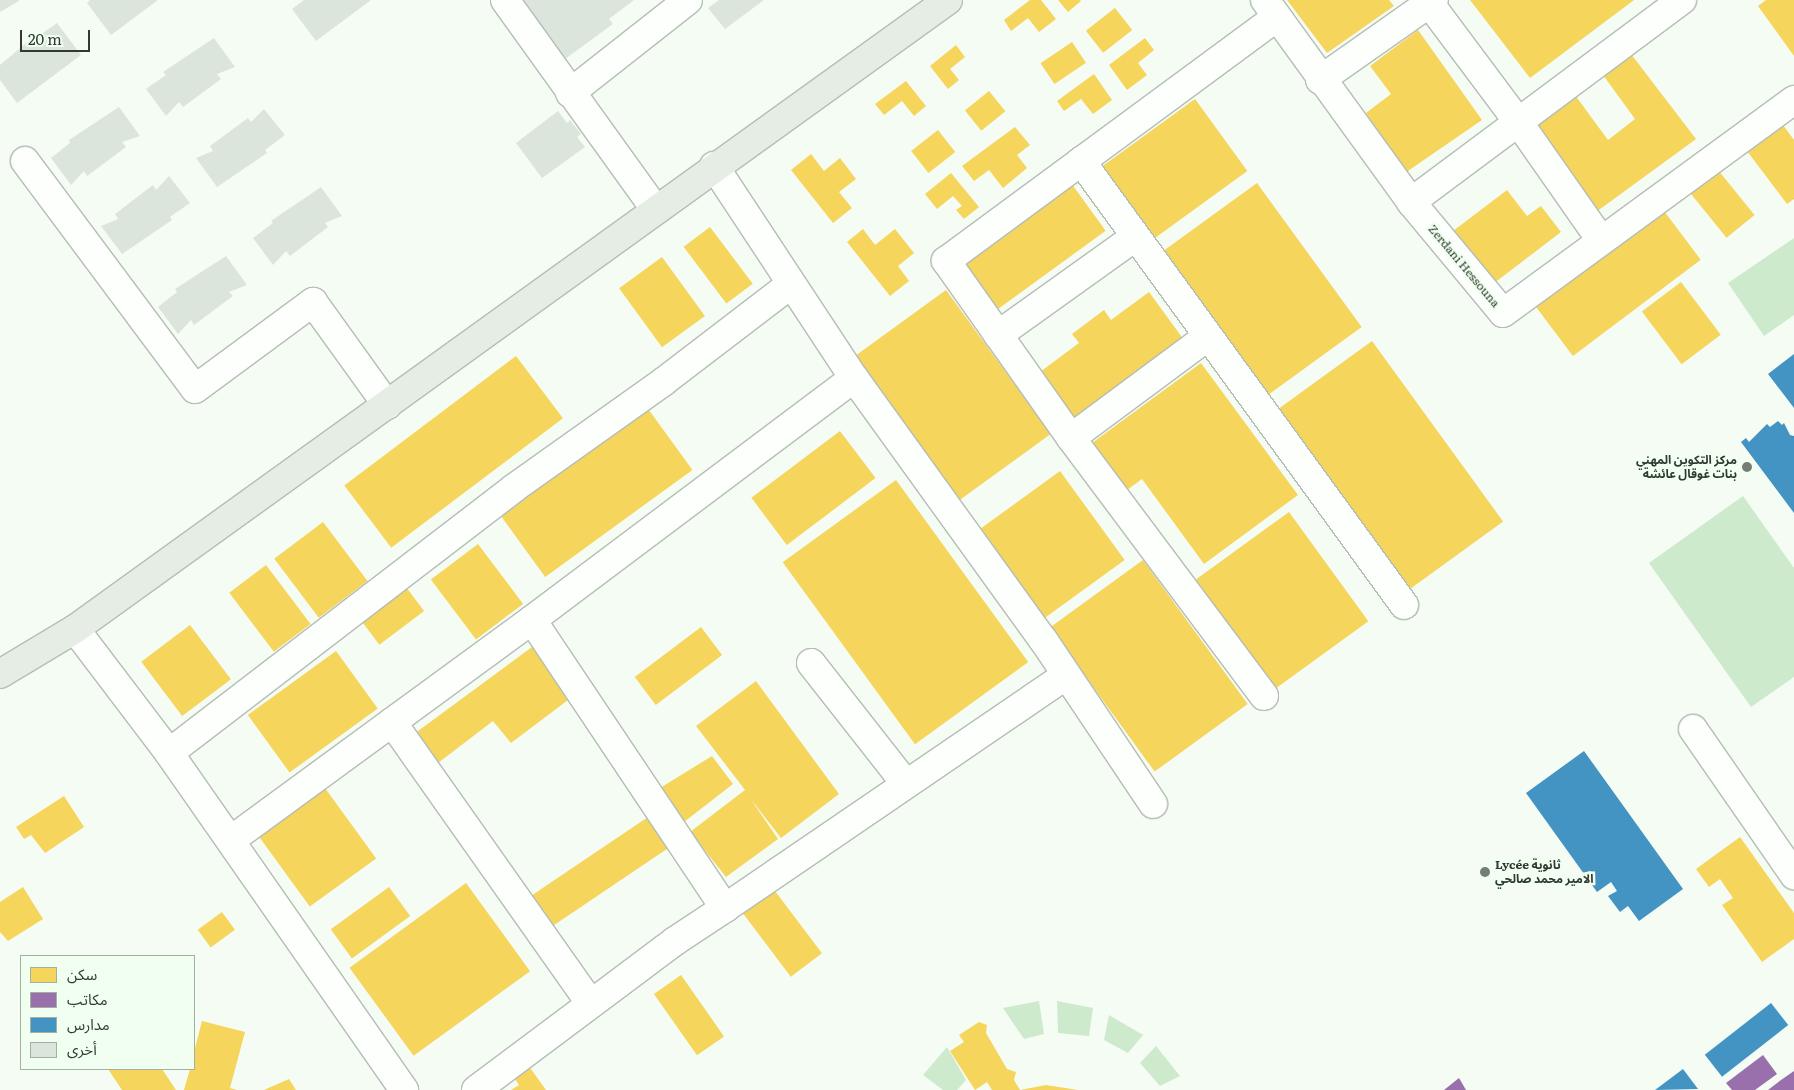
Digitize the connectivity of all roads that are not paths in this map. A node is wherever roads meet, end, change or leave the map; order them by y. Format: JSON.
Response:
{"nodes":[{"id":1,"x":504,"y":0,"type":"edge"},
{"id":2,"x":688,"y":0,"type":"edge"},
{"id":3,"x":948,"y":0,"type":"edge"},
{"id":4,"x":1682,"y":0,"type":"edge"},
{"id":5,"x":1430,"y":1,"type":"edge"},
{"id":6,"x":1271,"y":8,"type":"edge"},
{"id":7,"x":1320,"y":80,"type":"junction"},
{"id":8,"x":570,"y":93,"type":"junction"},
{"id":9,"x":1794,"y":100,"type":"edge"},
{"id":10,"x":1519,"y":123,"type":"junction"},
{"id":11,"x":26,"y":161,"type":"dead end"},
{"id":12,"x":1081,"y":161,"type":"junction"},
{"id":13,"x":714,"y":166,"type":"junction"},
{"id":14,"x":1411,"y":202,"type":"junction"},
{"id":15,"x":655,"y":209,"type":"junction"},
{"id":16,"x":1135,"y":237,"type":"junction"},
{"id":17,"x":1601,"y":240,"type":"junction"},
{"id":18,"x":791,"y":284,"type":"junction"},
{"id":19,"x":998,"y":335,"type":"junction"},
{"id":20,"x":1207,"y":337,"type":"junction"},
{"id":21,"x":854,"y":378,"type":"junction"},
{"id":22,"x":387,"y":405,"type":"junction"},
{"id":23,"x":1071,"y":438,"type":"junction"},
{"id":24,"x":1404,"y":606,"type":"dead end"},
{"id":25,"x":532,"y":620,"type":"junction"},
{"id":26,"x":74,"y":629,"type":"junction"},
{"id":27,"x":811,"y":663,"type":"dead end"},
{"id":28,"x":0,"y":674,"type":"edge"},
{"id":29,"x":1066,"y":675,"type":"junction"},
{"id":30,"x":1264,"y":696,"type":"dead end"},
{"id":31,"x":392,"y":722,"type":"junction"},
{"id":32,"x":1693,"y":729,"type":"dead end"},
{"id":33,"x":169,"y":753,"type":"junction"},
{"id":34,"x":906,"y":784,"type":"junction"},
{"id":35,"x":1153,"y":804,"type":"dead end"},
{"id":36,"x":231,"y":840,"type":"junction"},
{"id":37,"x":1794,"y":876,"type":"edge"},
{"id":38,"x":725,"y":908,"type":"junction"},
{"id":39,"x":591,"y":1004,"type":"junction"},
{"id":40,"x":404,"y":1090,"type":"edge"},
{"id":41,"x":476,"y":1090,"type":"edge"}],
"edges":[{"from":1,"to":8,"type":"street"},
{"from":2,"to":8,"type":"street"},
{"from":3,"to":13,"type":"main road"},
{"from":4,"to":10,"type":"street"},
{"from":5,"to":7,"type":"street"},
{"from":5,"to":10,"type":"street"},
{"from":6,"to":7,"type":"street","name":"Zerdani Hessouna"},
{"from":6,"to":12,"type":"street"},
{"from":7,"to":14,"type":"street","name":"Zerdani Hessouna"},
{"from":8,"to":15,"type":"street"},
{"from":9,"to":17,"type":"street","name":"Zerdani Hessouna"},
{"from":10,"to":14,"type":"street"},
{"from":10,"to":17,"type":"street"},
{"from":11,"to":22,"type":"street"},
{"from":12,"to":16,"type":"street"},
{"from":12,"to":19,"type":"street"},
{"from":13,"to":15,"type":"main road"},
{"from":13,"to":18,"type":"street"},
{"from":14,"to":17,"type":"street","name":"Zerdani Hessouna"},
{"from":15,"to":22,"type":"main road"},
{"from":16,"to":19,"type":"street"},
{"from":16,"to":20,"type":"street"},
{"from":18,"to":21,"type":"street"},
{"from":18,"to":33,"type":"street"},
{"from":19,"to":23,"type":"street"},
{"from":20,"to":23,"type":"street"},
{"from":20,"to":24,"type":"street"},
{"from":21,"to":25,"type":"street"},
{"from":21,"to":29,"type":"street"},
{"from":22,"to":26,"type":"main road"},
{"from":23,"to":30,"type":"street"},
{"from":25,"to":31,"type":"street"},
{"from":25,"to":38,"type":"street"},
{"from":26,"to":28,"type":"main road"},
{"from":26,"to":33,"type":"street"},
{"from":27,"to":34,"type":"street"},
{"from":29,"to":34,"type":"street"},
{"from":29,"to":35,"type":"street"},
{"from":31,"to":36,"type":"street"},
{"from":31,"to":39,"type":"street"},
{"from":32,"to":37,"type":"street"},
{"from":33,"to":36,"type":"street"},
{"from":34,"to":38,"type":"street"},
{"from":36,"to":40,"type":"street"},
{"from":38,"to":39,"type":"street"},
{"from":39,"to":41,"type":"street"}]}
